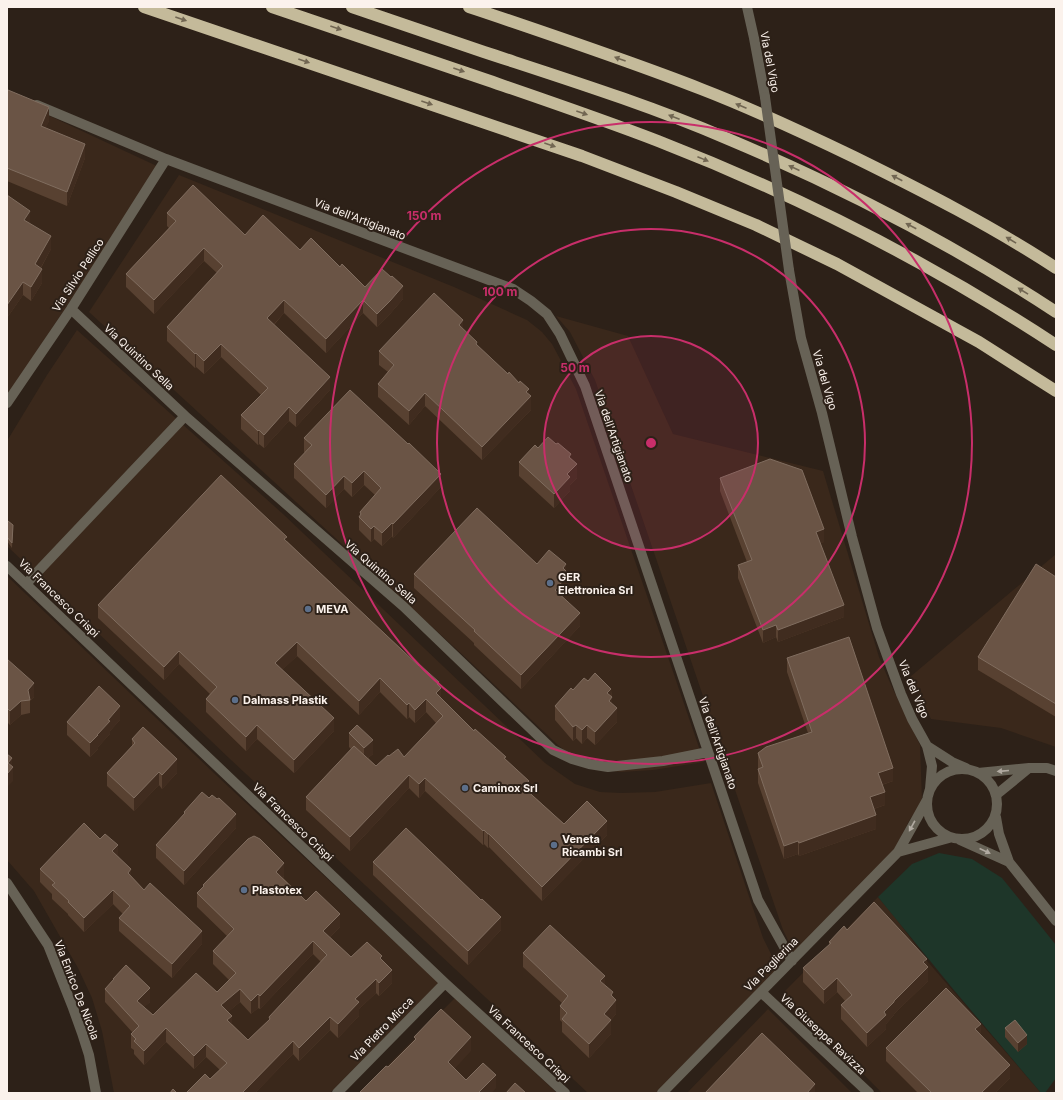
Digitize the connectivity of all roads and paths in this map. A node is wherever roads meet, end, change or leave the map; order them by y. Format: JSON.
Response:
{"nodes":[{"id":1,"x":144,"y":7,"type":"edge"},
{"id":2,"x":272,"y":7,"type":"edge"},
{"id":3,"x":352,"y":7,"type":"edge"},
{"id":4,"x":468,"y":7,"type":"edge"},
{"id":5,"x":747,"y":7,"type":"edge"},
{"id":6,"x":29,"y":102,"type":"edge"},
{"id":7,"x":166,"y":159,"type":"junction"},
{"id":8,"x":1056,"y":268,"type":"edge"},
{"id":9,"x":71,"y":308,"type":"junction"},
{"id":10,"x":1056,"y":312,"type":"edge"},
{"id":11,"x":1056,"y":345,"type":"edge"},
{"id":12,"x":1056,"y":391,"type":"edge"},
{"id":13,"x":7,"y":403,"type":"edge"},
{"id":14,"x":185,"y":416,"type":"junction"},
{"id":15,"x":7,"y":566,"type":"edge"},
{"id":16,"x":26,"y":584,"type":"junction"},
{"id":17,"x":927,"y":746,"type":"junction"},
{"id":18,"x":708,"y":752,"type":"junction"},
{"id":19,"x":1029,"y":768,"type":"junction"},
{"id":20,"x":1056,"y":771,"type":"edge"},
{"id":21,"x":975,"y":772,"type":"junction"},
{"id":22,"x":930,"y":789,"type":"junction"},
{"id":23,"x":996,"y":795,"type":"junction"},
{"id":24,"x":927,"y":800,"type":"junction"},
{"id":25,"x":996,"y":817,"type":"junction"},
{"id":26,"x":950,"y":838,"type":"junction"},
{"id":27,"x":960,"y":840,"type":"junction"},
{"id":28,"x":898,"y":852,"type":"junction"},
{"id":29,"x":1009,"y":862,"type":"junction"},
{"id":30,"x":7,"y":883,"type":"edge"},
{"id":31,"x":1056,"y":921,"type":"edge"},
{"id":32,"x":792,"y":961,"type":"junction"},
{"id":33,"x":445,"y":983,"type":"junction"},
{"id":34,"x":761,"y":992,"type":"junction"},
{"id":35,"x":96,"y":1093,"type":"edge"},
{"id":36,"x":337,"y":1093,"type":"edge"},
{"id":37,"x":564,"y":1093,"type":"edge"},
{"id":38,"x":662,"y":1093,"type":"edge"},
{"id":39,"x":869,"y":1093,"type":"edge"}],
"edges":[{"from":1,"to":12,"type":"highway","one_way":true},
{"from":2,"to":11,"type":"highway","one_way":true},
{"from":10,"to":3,"type":"highway","one_way":true},
{"from":8,"to":4,"type":"highway","one_way":true},
{"from":5,"to":17,"type":"street","name":"Via del Vigo","bridge":true},
{"from":6,"to":7,"type":"street","name":"Via dell'Artigianato"},
{"from":7,"to":9,"type":"street","name":"Via Silvio Pellico"},
{"from":7,"to":18,"type":"street","name":"Via dell'Artigianato"},
{"from":9,"to":13,"type":"street","name":"Via Silvio Pellico"},
{"from":9,"to":14,"type":"street","name":"Via Quintino Sella"},
{"from":14,"to":16,"type":"street"},
{"from":14,"to":18,"type":"street","name":"Via Quintino Sella"},
{"from":15,"to":16,"type":"street","name":"Via Francesco Crispi"},
{"from":16,"to":33,"type":"street","name":"Via Francesco Crispi"},
{"from":17,"to":21,"type":"street","name":"Via del Vigo"},
{"from":17,"to":22,"type":"street","name":"Via del Vigo"},
{"from":18,"to":32,"type":"street","name":"Via dell'Artigianato"},
{"from":19,"to":20,"type":"street"},
{"from":19,"to":21,"type":"street","one_way":true},
{"from":19,"to":23,"type":"street"},
{"from":21,"to":22,"type":"street"},
{"from":21,"to":23,"type":"street"},
{"from":22,"to":24,"type":"street"},
{"from":23,"to":25,"type":"street"},
{"from":24,"to":26,"type":"street"},
{"from":24,"to":28,"type":"street","name":"Via Paglierina","one_way":true},
{"from":25,"to":27,"type":"street"},
{"from":25,"to":29,"type":"street"},
{"from":26,"to":27,"type":"street"},
{"from":26,"to":28,"type":"street"},
{"from":27,"to":29,"type":"street","one_way":true},
{"from":28,"to":32,"type":"street","name":"Via Paglierina"},
{"from":29,"to":31,"type":"street"},
{"from":30,"to":35,"type":"street","name":"Via Enrico De Nicola"},
{"from":32,"to":34,"type":"street","name":"Via Paglierina"},
{"from":33,"to":36,"type":"street","name":"Via Pietro Micca"},
{"from":33,"to":37,"type":"street","name":"Via Francesco Crispi"},
{"from":34,"to":38,"type":"street","name":"Via Paglierina"},
{"from":34,"to":39,"type":"street","name":"Via Giuseppe Ravizza"}]}
